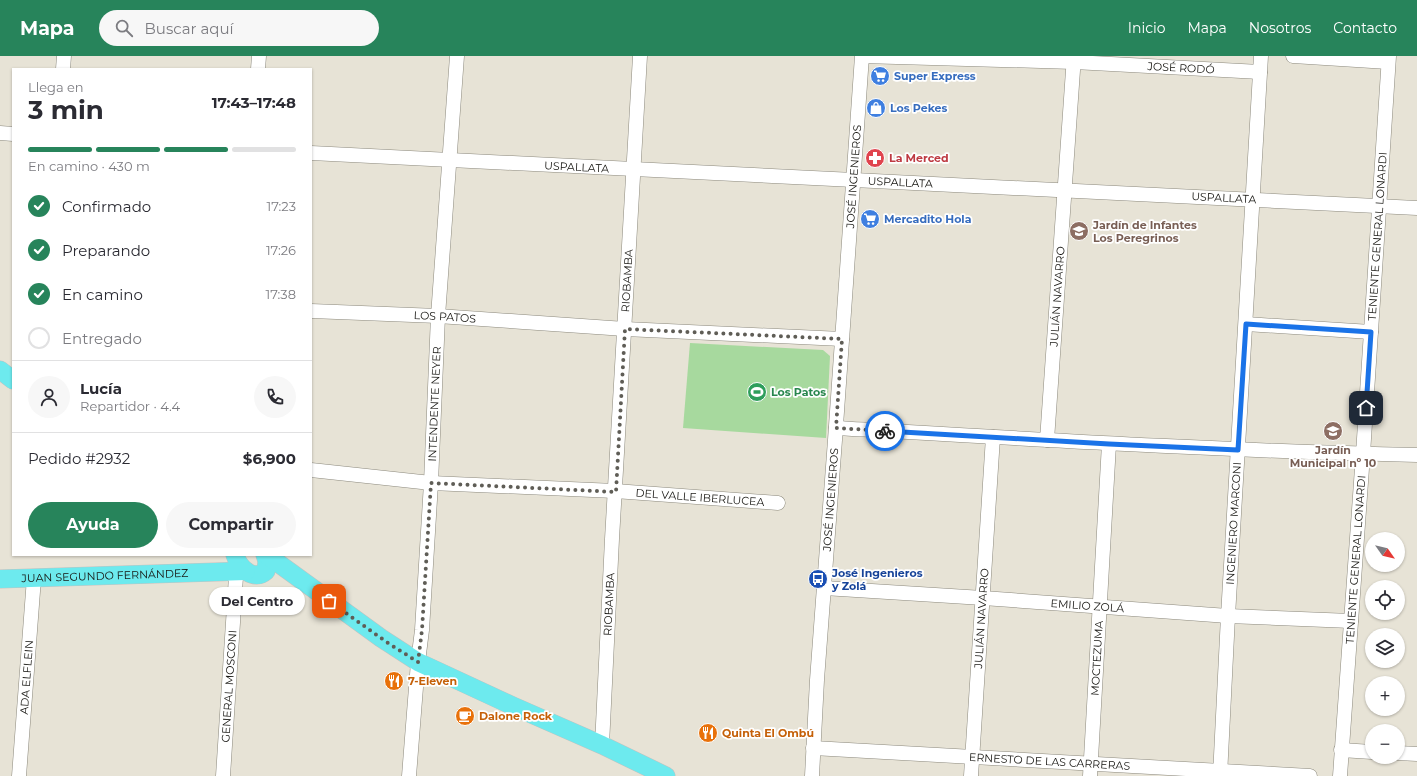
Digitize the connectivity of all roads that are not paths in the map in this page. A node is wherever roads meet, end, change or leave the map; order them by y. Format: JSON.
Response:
{"nodes":[{"id":1,"x":64,"y":56,"type":"edge"},
{"id":2,"x":259,"y":56,"type":"edge"},
{"id":3,"x":457,"y":56,"type":"edge"},
{"id":4,"x":640,"y":56,"type":"edge"},
{"id":5,"x":862,"y":56,"type":"edge"},
{"id":6,"x":1262,"y":56,"type":"edge"},
{"id":7,"x":1293,"y":56,"type":"edge"},
{"id":8,"x":1074,"y":59,"type":"edge"},
{"id":9,"x":1388,"y":59,"type":"edge"},
{"id":10,"x":63,"y":68,"type":"edge"},
{"id":11,"x":258,"y":68,"type":"edge"},
{"id":12,"x":1260,"y":72,"type":"junction"},
{"id":13,"x":0,"y":133,"type":"edge"},
{"id":14,"x":12,"y":134,"type":"edge"},
{"id":15,"x":312,"y":153,"type":"edge"},
{"id":16,"x":450,"y":161,"type":"junction"},
{"id":17,"x":634,"y":171,"type":"junction"},
{"id":18,"x":852,"y":181,"type":"junction"},
{"id":19,"x":1065,"y":190,"type":"junction"},
{"id":20,"x":1253,"y":199,"type":"junction"},
{"id":21,"x":1378,"y":206,"type":"junction"},
{"id":22,"x":1417,"y":208,"type":"edge"},
{"id":23,"x":312,"y":311,"type":"edge"},
{"id":24,"x":438,"y":316,"type":"junction"},
{"id":25,"x":1246,"y":324,"type":"junction"},
{"id":26,"x":625,"y":329,"type":"junction"},
{"id":27,"x":1371,"y":332,"type":"junction"},
{"id":28,"x":842,"y":339,"type":"junction"},
{"id":29,"x":0,"y":370,"type":"edge"},
{"id":30,"x":12,"y":379,"type":"edge"},
{"id":31,"x":836,"y":428,"type":"junction"},
{"id":32,"x":993,"y":437,"type":"junction"},
{"id":33,"x":1047,"y":440,"type":"junction"},
{"id":34,"x":1109,"y":444,"type":"junction"},
{"id":35,"x":1238,"y":450,"type":"junction"},
{"id":36,"x":1364,"y":454,"type":"junction"},
{"id":37,"x":1417,"y":455,"type":"edge"},
{"id":38,"x":312,"y":470,"type":"edge"},
{"id":39,"x":431,"y":483,"type":"junction"},
{"id":40,"x":616,"y":492,"type":"junction"},
{"id":41,"x":778,"y":503,"type":"dead end"},
{"id":42,"x":266,"y":556,"type":"edge"},
{"id":43,"x":267,"y":556,"type":"edge"},
{"id":44,"x":242,"y":565,"type":"edge"},
{"id":45,"x":34,"y":578,"type":"junction"},
{"id":46,"x":0,"y":579,"type":"edge"},
{"id":47,"x":304,"y":583,"type":"junction"},
{"id":48,"x":824,"y":588,"type":"junction"},
{"id":49,"x":983,"y":598,"type":"junction"},
{"id":50,"x":1100,"y":606,"type":"junction"},
{"id":51,"x":1228,"y":616,"type":"junction"},
{"id":52,"x":1351,"y":621,"type":"junction"},
{"id":53,"x":418,"y":662,"type":"junction"},
{"id":54,"x":602,"y":745,"type":"junction"},
{"id":55,"x":813,"y":748,"type":"junction"},
{"id":56,"x":1341,"y":750,"type":"junction"},
{"id":57,"x":1365,"y":752,"type":"edge"},
{"id":58,"x":1405,"y":753,"type":"edge"},
{"id":59,"x":1417,"y":754,"type":"edge"},
{"id":60,"x":973,"y":756,"type":"junction"},
{"id":61,"x":1091,"y":770,"type":"edge"},
{"id":62,"x":659,"y":774,"type":"edge"},
{"id":63,"x":1220,"y":774,"type":"edge"},
{"id":64,"x":19,"y":776,"type":"edge"},
{"id":65,"x":223,"y":776,"type":"edge"},
{"id":66,"x":409,"y":776,"type":"edge"},
{"id":67,"x":812,"y":776,"type":"edge"},
{"id":68,"x":971,"y":776,"type":"edge"},
{"id":69,"x":1310,"y":776,"type":"edge"},
{"id":70,"x":1340,"y":776,"type":"edge"}],
"edges":[{"from":1,"to":10,"type":"street"},
{"from":2,"to":11,"type":"street"},
{"from":3,"to":16,"type":"street","name":"INTENDENTE NEYER"},
{"from":4,"to":17,"type":"street","name":"RIOBAMBA"},
{"from":5,"to":8,"type":"street","name":"JOSÉ RODÓ"},
{"from":5,"to":18,"type":"street","name":"JOSÉ INGENIEROS"},
{"from":6,"to":12,"type":"street","name":"INGENIERO MARCONI"},
{"from":7,"to":9,"type":"street"},
{"from":8,"to":12,"type":"street","name":"JOSÉ RODÓ"},
{"from":8,"to":19,"type":"street","name":"JULIÁN NAVARRO"},
{"from":9,"to":21,"type":"street","name":"TENIENTE GENERAL LONARDI"},
{"from":12,"to":20,"type":"street","name":"INGENIERO MARCONI"},
{"from":13,"to":14,"type":"street"},
{"from":15,"to":16,"type":"street","name":"USPALLATA"},
{"from":16,"to":17,"type":"street","name":"USPALLATA"},
{"from":16,"to":24,"type":"street","name":"INTENDENTE NEYER"},
{"from":17,"to":18,"type":"street","name":"USPALLATA"},
{"from":17,"to":26,"type":"street","name":"RIOBAMBA"},
{"from":18,"to":19,"type":"street","name":"USPALLATA"},
{"from":18,"to":28,"type":"street","name":"JOSÉ INGENIEROS"},
{"from":19,"to":20,"type":"street","name":"USPALLATA"},
{"from":19,"to":33,"type":"street","name":"JULIÁN NAVARRO"},
{"from":20,"to":21,"type":"street","name":"USPALLATA"},
{"from":20,"to":25,"type":"street","name":"INGENIERO MARCONI"},
{"from":21,"to":22,"type":"street","name":"USPALLATA"},
{"from":21,"to":27,"type":"street","name":"TENIENTE GENERAL LONARDI"},
{"from":23,"to":24,"type":"street","name":"LOS PATOS"},
{"from":24,"to":26,"type":"street","name":"LOS PATOS"},
{"from":24,"to":39,"type":"street","name":"INTENDENTE NEYER"},
{"from":25,"to":27,"type":"street"},
{"from":25,"to":35,"type":"street","name":"INGENIERO MARCONI"},
{"from":26,"to":28,"type":"street","name":"LOS PATOS"},
{"from":26,"to":40,"type":"street","name":"RIOBAMBA"},
{"from":27,"to":36,"type":"street","name":"TENIENTE GENERAL LONARDI"},
{"from":28,"to":31,"type":"street","name":"JOSÉ INGENIEROS"},
{"from":29,"to":30,"type":"main road"},
{"from":31,"to":32,"type":"street"},
{"from":31,"to":48,"type":"street","name":"JOSÉ INGENIEROS"},
{"from":32,"to":33,"type":"street"},
{"from":32,"to":49,"type":"street","name":"JULIÁN NAVARRO"},
{"from":33,"to":34,"type":"street"},
{"from":34,"to":35,"type":"street"},
{"from":34,"to":50,"type":"street","name":"MOCTEZUMA"},
{"from":35,"to":36,"type":"street"},
{"from":35,"to":51,"type":"street","name":"INGENIERO MARCONI"},
{"from":36,"to":37,"type":"street"},
{"from":36,"to":52,"type":"street","name":"TENIENTE GENERAL LONARDI"},
{"from":38,"to":39,"type":"street","name":"DEL VALLE IBERLUCEA"},
{"from":39,"to":40,"type":"street","name":"DEL VALLE IBERLUCEA"},
{"from":39,"to":53,"type":"street","name":"INTENDENTE NEYER"},
{"from":40,"to":41,"type":"street","name":"DEL VALLE IBERLUCEA"},
{"from":40,"to":54,"type":"street","name":"RIOBAMBA"},
{"from":42,"to":44,"type":"main road"},
{"from":43,"to":47,"type":"main road"},
{"from":44,"to":45,"type":"main road","name":"JUAN SEGUNDO FERNÁNDEZ"},
{"from":44,"to":47,"type":"main road"},
{"from":44,"to":65,"type":"street","name":"GENERAL MOSCONI"},
{"from":45,"to":46,"type":"main road","name":"JUAN SEGUNDO FERNÁNDEZ"},
{"from":45,"to":64,"type":"street","name":"ADA ELFLEIN"},
{"from":47,"to":53,"type":"main road"},
{"from":48,"to":49,"type":"street","name":"EMILIO ZOLÁ"},
{"from":48,"to":55,"type":"street","name":"JOSÉ INGENIEROS"},
{"from":49,"to":50,"type":"street","name":"EMILIO ZOLÁ"},
{"from":49,"to":60,"type":"street","name":"JULIÁN NAVARRO"},
{"from":50,"to":51,"type":"street","name":"EMILIO ZOLÁ"},
{"from":50,"to":61,"type":"street","name":"MOCTEZUMA"},
{"from":51,"to":52,"type":"street","name":"EMILIO ZOLÁ"},
{"from":51,"to":63,"type":"street","name":"INGENIERO MARCONI"},
{"from":52,"to":56,"type":"street","name":"TENIENTE GENERAL LONARDI"},
{"from":53,"to":54,"type":"main road"},
{"from":53,"to":66,"type":"street","name":"INTENDENTE NEYER"},
{"from":54,"to":62,"type":"main road"},
{"from":55,"to":60,"type":"street","name":"ERNESTO DE LAS CARRERAS"},
{"from":55,"to":67,"type":"street","name":"JOSÉ INGENIEROS"},
{"from":56,"to":57,"type":"street"},
{"from":56,"to":70,"type":"street","name":"TENIENTE GENERAL LONARDI"},
{"from":58,"to":59,"type":"street"},
{"from":60,"to":61,"type":"street","name":"ERNESTO DE LAS CARRERAS"},
{"from":60,"to":68,"type":"street","name":"JULIÁN NAVARRO"},
{"from":61,"to":63,"type":"street","name":"ERNESTO DE LAS CARRERAS"},
{"from":63,"to":69,"type":"street","name":"ERNESTO DE LAS CARRERAS"}]}
